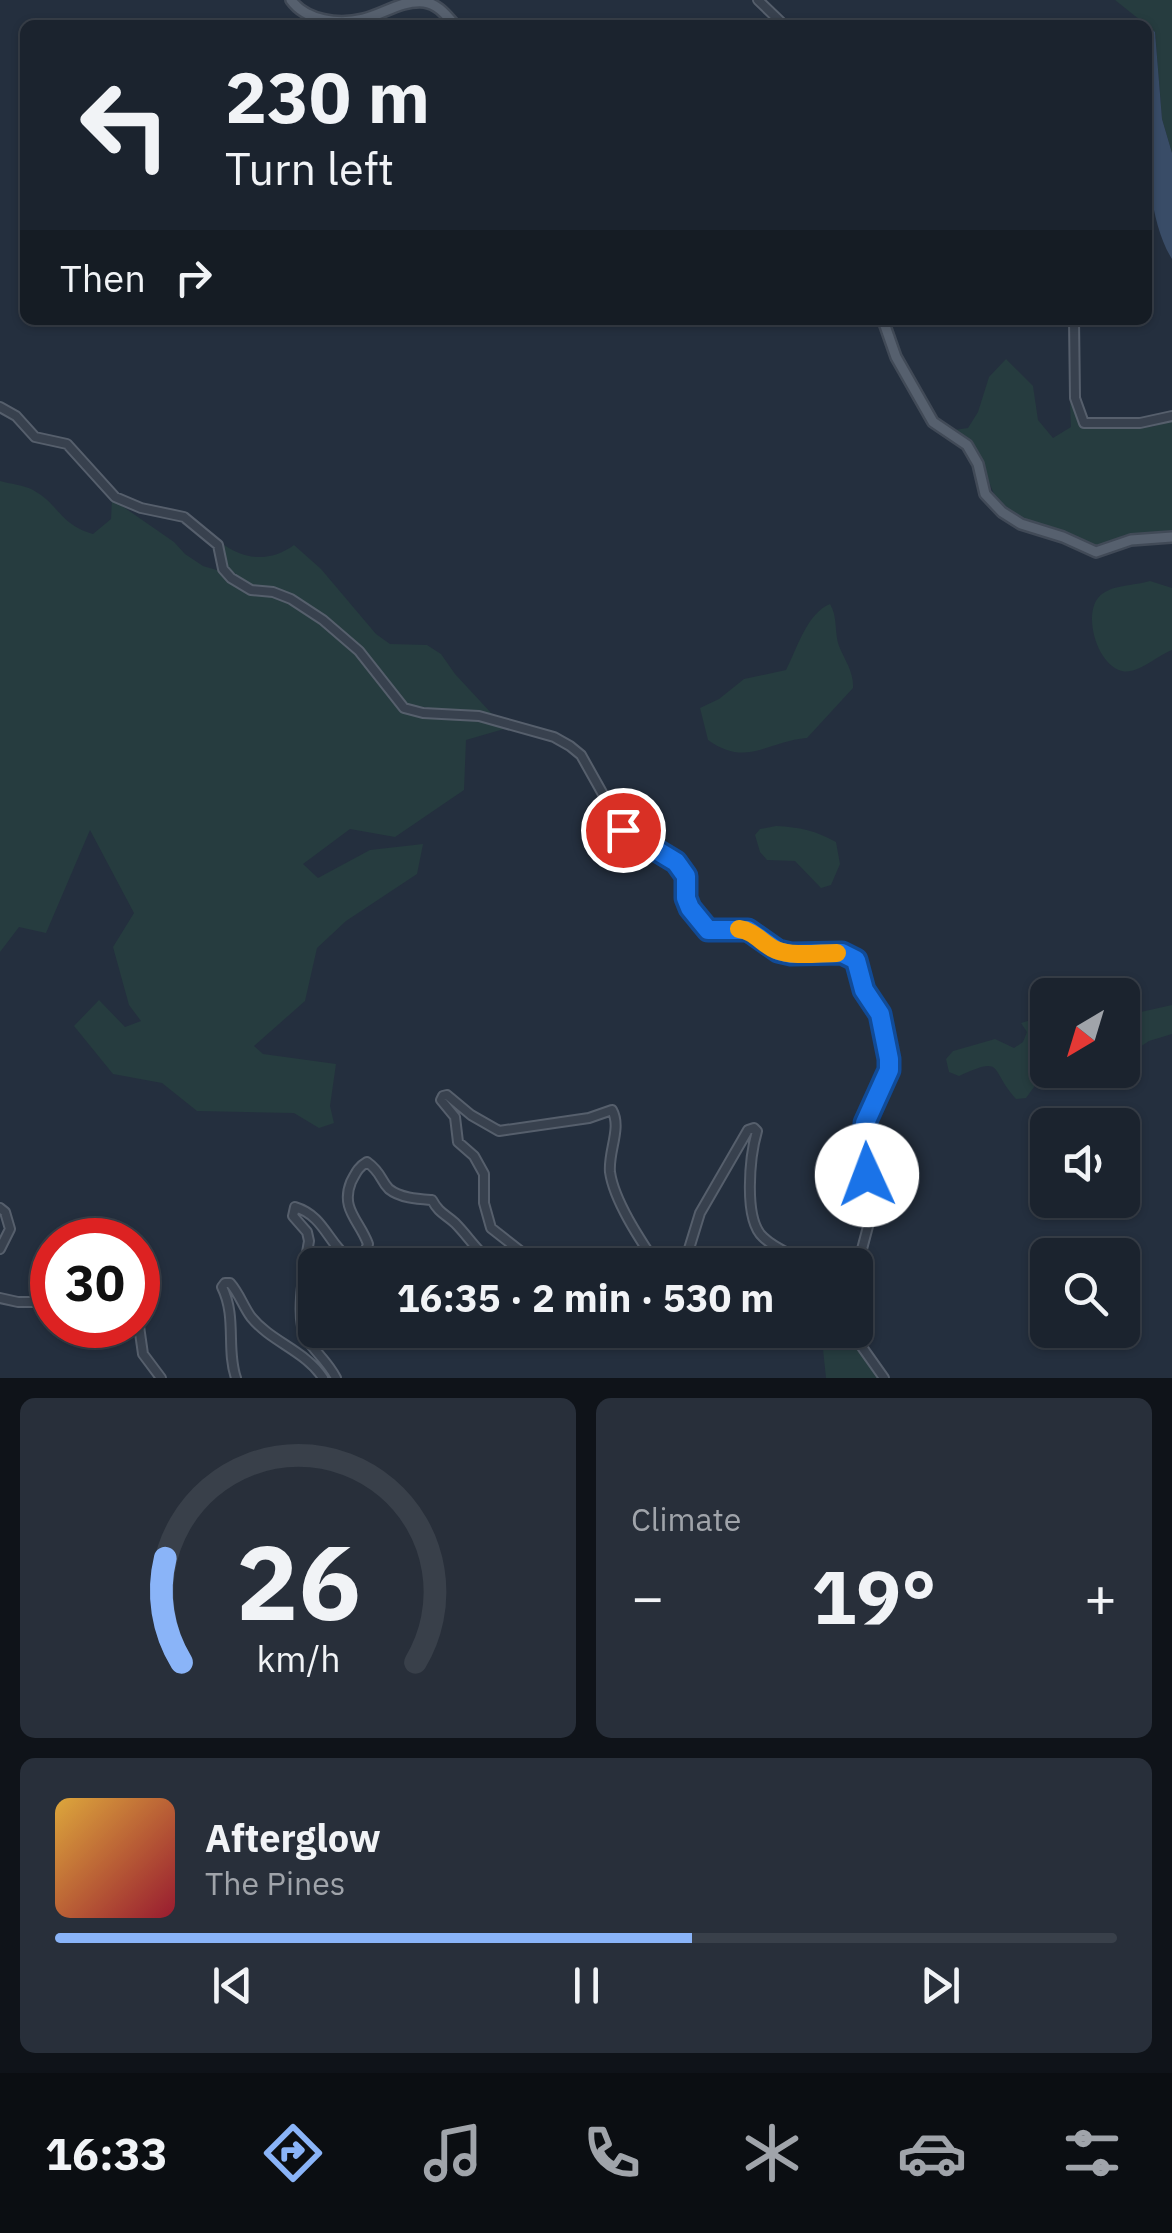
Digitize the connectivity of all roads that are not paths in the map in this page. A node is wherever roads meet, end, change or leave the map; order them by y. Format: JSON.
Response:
{"nodes":[{"id":1,"x":290,"y":0,"type":"edge"},
{"id":2,"x":758,"y":0,"type":"edge"},
{"id":3,"x":321,"y":20,"type":"edge"},
{"id":4,"x":354,"y":20,"type":"edge"},
{"id":5,"x":449,"y":20,"type":"edge"},
{"id":6,"x":779,"y":20,"type":"edge"},
{"id":7,"x":885,"y":325,"type":"edge"},
{"id":8,"x":1074,"y":325,"type":"edge"},
{"id":9,"x":0,"y":406,"type":"edge"},
{"id":10,"x":1172,"y":416,"type":"edge"},
{"id":11,"x":1172,"y":537,"type":"edge"},
{"id":12,"x":0,"y":1208,"type":"edge"},
{"id":13,"x":307,"y":1248,"type":"edge"},
{"id":14,"x":338,"y":1248,"type":"edge"},
{"id":15,"x":367,"y":1248,"type":"edge"},
{"id":16,"x":476,"y":1248,"type":"edge"},
{"id":17,"x":517,"y":1248,"type":"edge"},
{"id":18,"x":644,"y":1248,"type":"edge"},
{"id":19,"x":688,"y":1248,"type":"edge"},
{"id":20,"x":780,"y":1248,"type":"edge"},
{"id":21,"x":863,"y":1248,"type":"edge"},
{"id":22,"x":0,"y":1249,"type":"edge"},
{"id":23,"x":0,"y":1298,"type":"edge"},
{"id":24,"x":30,"y":1302,"type":"edge"},
{"id":25,"x":142,"y":1348,"type":"edge"},
{"id":26,"x":315,"y":1348,"type":"edge"},
{"id":27,"x":863,"y":1348,"type":"edge"},
{"id":28,"x":161,"y":1378,"type":"edge"},
{"id":29,"x":236,"y":1378,"type":"edge"},
{"id":30,"x":322,"y":1378,"type":"edge"},
{"id":31,"x":336,"y":1378,"type":"edge"},
{"id":32,"x":884,"y":1378,"type":"edge"}],
"edges":[{"from":1,"to":3,"type":"main road"},
{"from":2,"to":6,"type":"street"},
{"from":4,"to":5,"type":"main road"},
{"from":7,"to":11,"type":"main road"},
{"from":8,"to":10,"type":"street"},
{"from":9,"to":21,"type":"street"},
{"from":12,"to":22,"type":"street"},
{"from":13,"to":14,"type":"street"},
{"from":15,"to":16,"type":"street"},
{"from":17,"to":18,"type":"street"},
{"from":19,"to":20,"type":"street"},
{"from":23,"to":24,"type":"street"},
{"from":25,"to":28,"type":"street"},
{"from":26,"to":31,"type":"street"},
{"from":27,"to":32,"type":"street"},
{"from":29,"to":30,"type":"street"}]}
